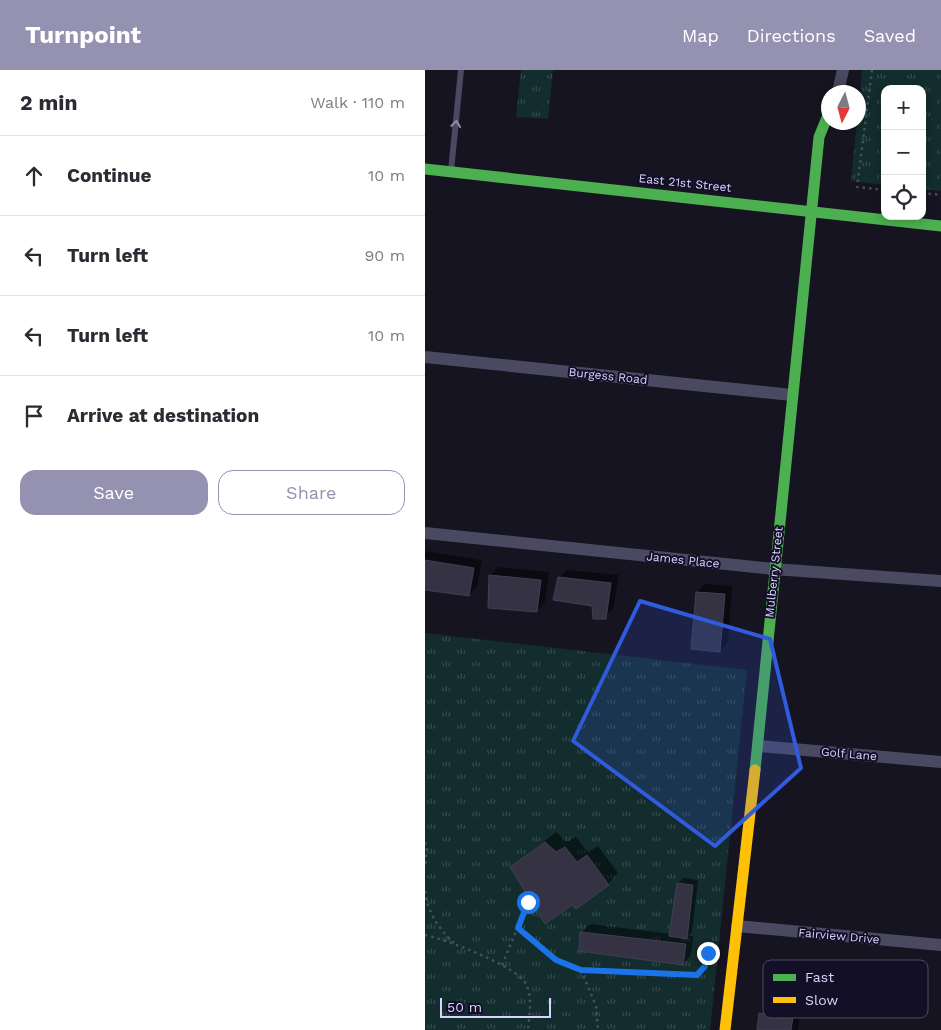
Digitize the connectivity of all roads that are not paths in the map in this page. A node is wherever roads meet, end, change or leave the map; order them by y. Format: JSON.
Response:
{"nodes":[{"id":1,"x":461,"y":70,"type":"edge"},
{"id":2,"x":843,"y":70,"type":"edge"},
{"id":3,"x":840,"y":85,"type":"edge"},
{"id":4,"x":822,"y":130,"type":"edge"},
{"id":5,"x":425,"y":169,"type":"edge"},
{"id":6,"x":451,"y":172,"type":"junction"},
{"id":7,"x":812,"y":211,"type":"junction"},
{"id":8,"x":941,"y":226,"type":"edge"},
{"id":9,"x":425,"y":357,"type":"edge"},
{"id":10,"x":792,"y":395,"type":"junction"},
{"id":11,"x":425,"y":533,"type":"edge"},
{"id":12,"x":774,"y":569,"type":"junction"},
{"id":13,"x":941,"y":581,"type":"edge"},
{"id":14,"x":758,"y":746,"type":"junction"},
{"id":15,"x":941,"y":762,"type":"edge"},
{"id":16,"x":737,"y":926,"type":"junction"},
{"id":17,"x":941,"y":945,"type":"edge"},
{"id":18,"x":725,"y":1030,"type":"edge"}],
"edges":[{"from":6,"to":1,"type":"lane","one_way":true},
{"from":2,"to":3,"type":"street"},
{"from":4,"to":7,"type":"street","name":"Mulberry Street"},
{"from":5,"to":6,"type":"street","name":"East 21st Street"},
{"from":6,"to":7,"type":"street","name":"East 21st Street"},
{"from":7,"to":8,"type":"street","name":"East 21st Street"},
{"from":7,"to":10,"type":"street","name":"Mulberry Street"},
{"from":9,"to":10,"type":"street","name":"Burgess Road"},
{"from":10,"to":12,"type":"street","name":"Mulberry Street"},
{"from":11,"to":12,"type":"street","name":"James Place"},
{"from":12,"to":13,"type":"street","name":"James Place"},
{"from":12,"to":14,"type":"street","name":"Mulberry Street"},
{"from":14,"to":15,"type":"street","name":"Golf Lane"},
{"from":14,"to":16,"type":"street","name":"Mulberry Street"},
{"from":16,"to":17,"type":"street","name":"Fairview Drive"},
{"from":16,"to":18,"type":"street","name":"Mulberry Street"}]}
